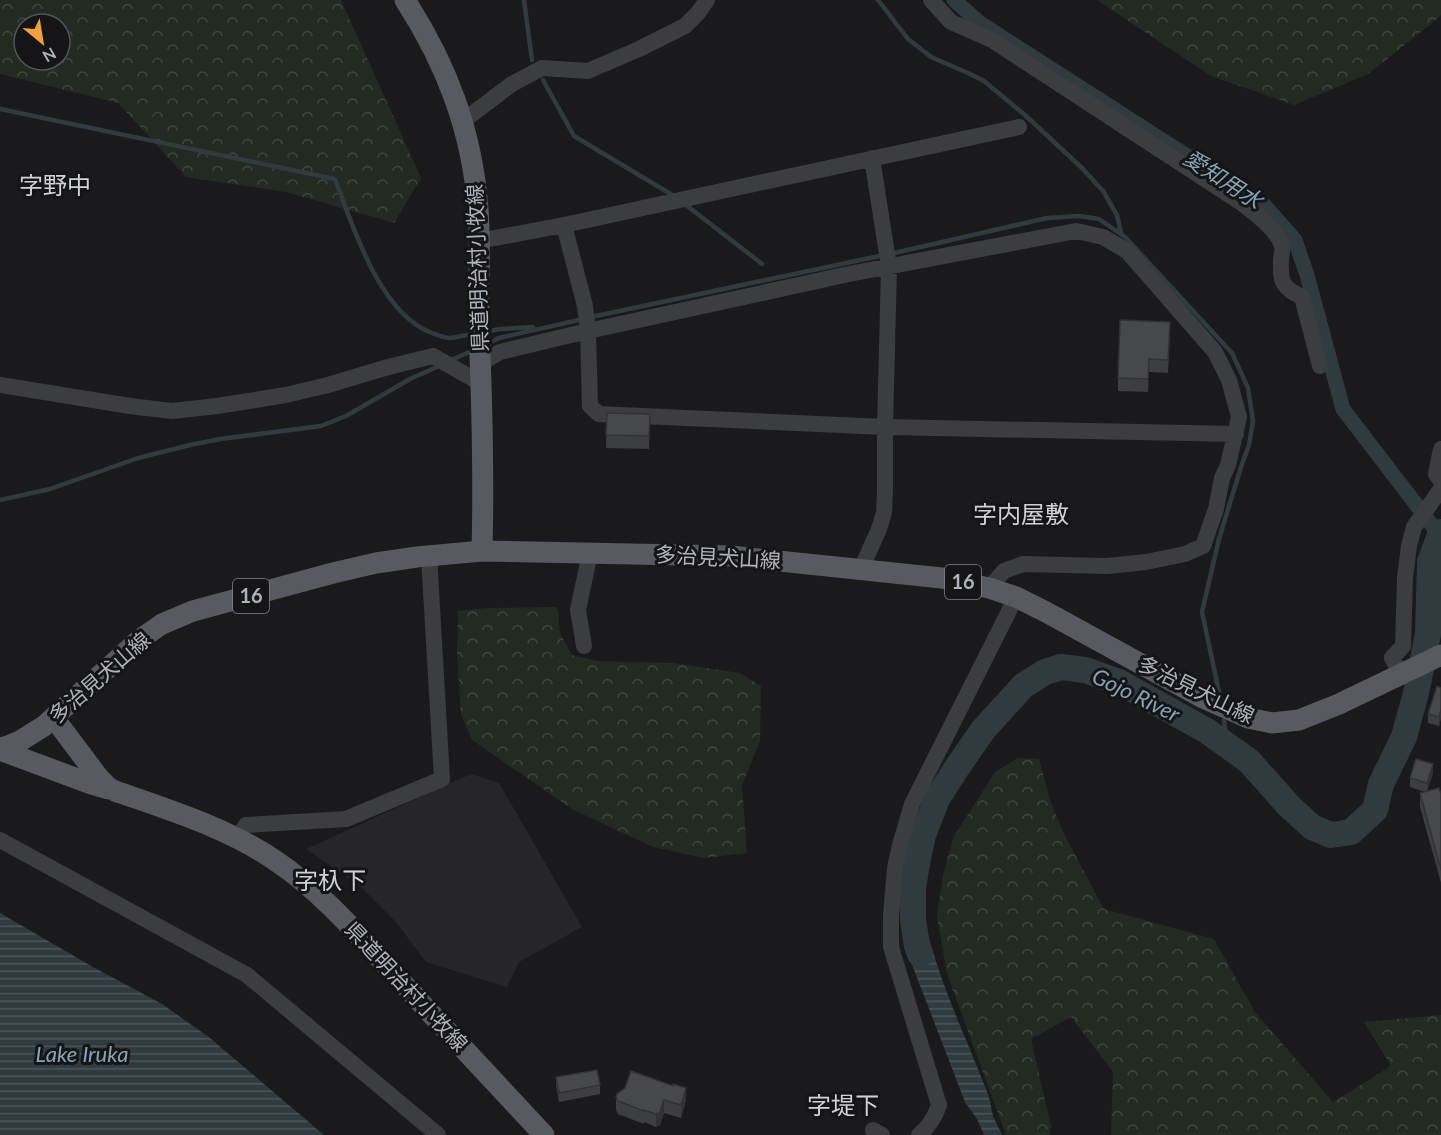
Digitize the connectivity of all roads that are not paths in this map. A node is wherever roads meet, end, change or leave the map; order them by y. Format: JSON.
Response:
{"nodes":[{"id":1,"x":405,"y":0,"type":"edge"},
{"id":2,"x":707,"y":0,"type":"edge"},
{"id":3,"x":931,"y":0,"type":"edge"},
{"id":4,"x":463,"y":121,"type":"junction"},
{"id":5,"x":1019,"y":126,"type":"dead end"},
{"id":6,"x":872,"y":158,"type":"junction"},
{"id":7,"x":564,"y":225,"type":"junction"},
{"id":8,"x":479,"y":241,"type":"junction"},
{"id":9,"x":889,"y":265,"type":"junction"},
{"id":10,"x":587,"y":329,"type":"junction"},
{"id":11,"x":1320,"y":366,"type":"dead end"},
{"id":12,"x":481,"y":368,"type":"junction"},
{"id":13,"x":0,"y":384,"type":"edge"},
{"id":14,"x":885,"y":427,"type":"junction"},
{"id":15,"x":1236,"y":434,"type":"junction"},
{"id":16,"x":1441,"y":449,"type":"edge"},
{"id":17,"x":1441,"y":481,"type":"edge"},
{"id":18,"x":1441,"y":489,"type":"edge"},
{"id":19,"x":482,"y":551,"type":"junction"},
{"id":20,"x":590,"y":553,"type":"junction"},
{"id":21,"x":429,"y":556,"type":"junction"},
{"id":22,"x":861,"y":569,"type":"junction"},
{"id":23,"x":989,"y":588,"type":"junction"},
{"id":24,"x":1016,"y":597,"type":"junction"},
{"id":25,"x":584,"y":646,"type":"dead end"},
{"id":26,"x":1441,"y":655,"type":"edge"},
{"id":27,"x":1402,"y":674,"type":"junction"},
{"id":28,"x":54,"y":718,"type":"junction"},
{"id":29,"x":5,"y":744,"type":"edge"},
{"id":30,"x":115,"y":791,"type":"junction"},
{"id":31,"x":238,"y":837,"type":"junction"},
{"id":32,"x":3,"y":843,"type":"edge"},
{"id":33,"x":438,"y":1135,"type":"edge"},
{"id":34,"x":544,"y":1135,"type":"edge"},
{"id":35,"x":919,"y":1135,"type":"edge"}],
"edges":[{"from":1,"to":4,"type":"main road","name":"県道明治村小牧線"},
{"from":2,"to":4,"type":"street"},
{"from":3,"to":11,"type":"street"},
{"from":4,"to":8,"type":"main road","name":"県道明治村小牧線"},
{"from":5,"to":6,"type":"street"},
{"from":6,"to":7,"type":"street"},
{"from":6,"to":9,"type":"street"},
{"from":7,"to":8,"type":"street"},
{"from":7,"to":10,"type":"street"},
{"from":8,"to":12,"type":"main road","name":"県道明治村小牧線"},
{"from":9,"to":10,"type":"street"},
{"from":9,"to":14,"type":"street"},
{"from":9,"to":15,"type":"street"},
{"from":10,"to":12,"type":"street"},
{"from":10,"to":14,"type":"street"},
{"from":12,"to":13,"type":"street"},
{"from":12,"to":19,"type":"main road","name":"県道明治村小牧線"},
{"from":14,"to":15,"type":"street"},
{"from":14,"to":22,"type":"street"},
{"from":15,"to":23,"type":"street"},
{"from":16,"to":17,"type":"street"},
{"from":18,"to":27,"type":"street"},
{"from":19,"to":20,"type":"main road","name":"多治見犬山線","number":"16"},
{"from":19,"to":21,"type":"main road","name":"多治見犬山線","number":"16"},
{"from":20,"to":22,"type":"main road","name":"多治見犬山線","number":"16"},
{"from":20,"to":25,"type":"street"},
{"from":21,"to":28,"type":"main road","name":"多治見犬山線","number":"16"},
{"from":21,"to":31,"type":"street"},
{"from":22,"to":23,"type":"main road","name":"多治見犬山線","number":"16"},
{"from":23,"to":24,"type":"main road","name":"多治見犬山線","number":"16"},
{"from":24,"to":27,"type":"main road","name":"多治見犬山線","number":"16"},
{"from":24,"to":35,"type":"street"},
{"from":26,"to":27,"type":"main road","name":"多治見犬山線","number":"16"},
{"from":28,"to":29,"type":"main road","name":"多治見犬山線","number":"16"},
{"from":28,"to":30,"type":"main road","name":"県道明治村小牧線"},
{"from":29,"to":30,"type":"main road"},
{"from":30,"to":31,"type":"main road","name":"県道明治村小牧線"},
{"from":31,"to":34,"type":"main road","name":"県道明治村小牧線"},
{"from":32,"to":33,"type":"street"}]}
